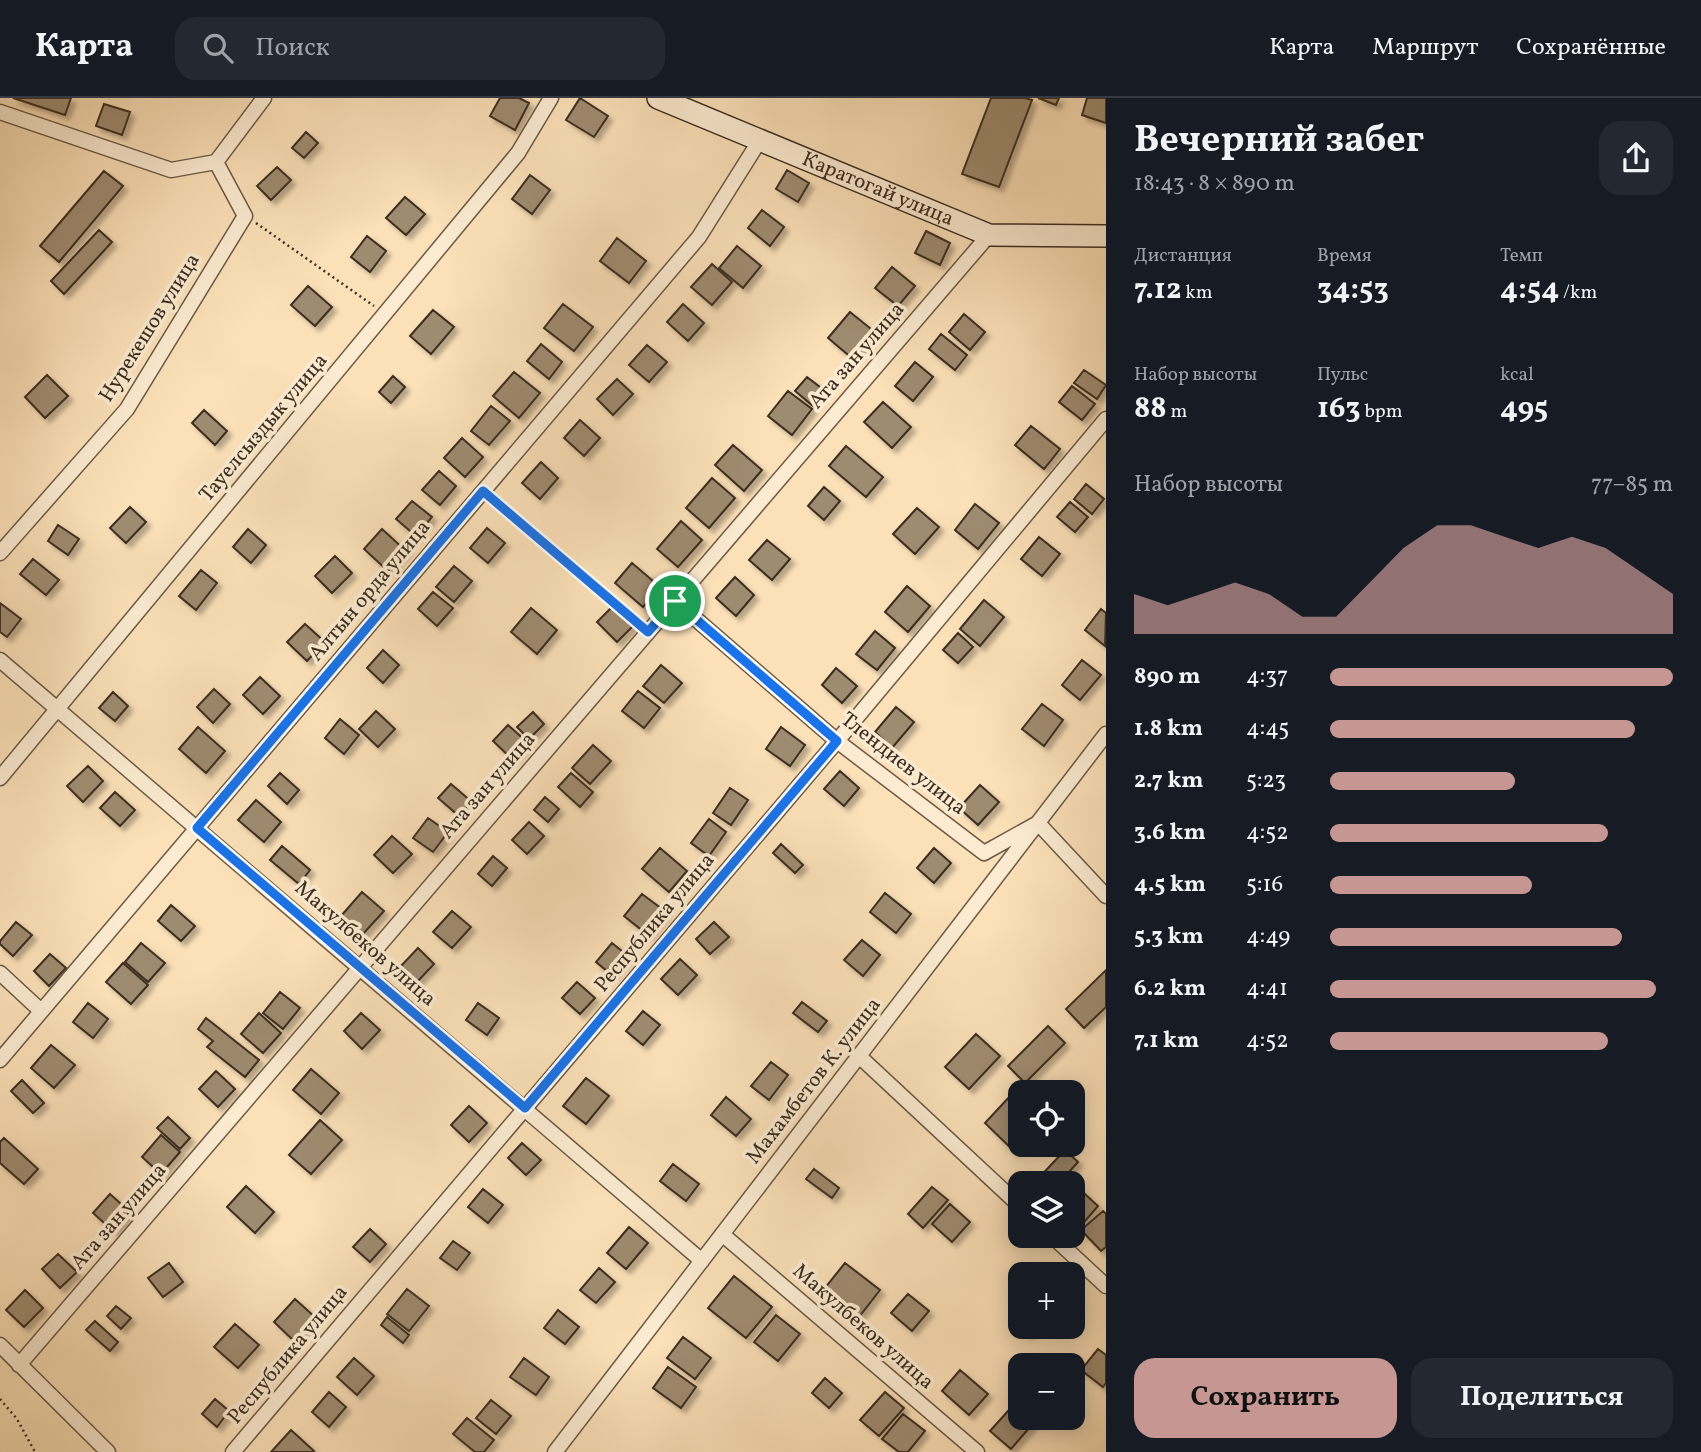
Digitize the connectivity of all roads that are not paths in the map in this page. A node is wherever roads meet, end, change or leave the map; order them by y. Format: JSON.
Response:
{"nodes":[{"id":1,"x":264,"y":98,"type":"edge"},
{"id":2,"x":551,"y":98,"type":"edge"},
{"id":3,"x":658,"y":98,"type":"edge"},
{"id":4,"x":0,"y":111,"type":"edge"},
{"id":5,"x":760,"y":140,"type":"junction"},
{"id":6,"x":216,"y":162,"type":"junction"},
{"id":7,"x":989,"y":235,"type":"junction"},
{"id":8,"x":1106,"y":236,"type":"edge"},
{"id":9,"x":1106,"y":419,"type":"edge"},
{"id":10,"x":0,"y":553,"type":"edge"},
{"id":11,"x":675,"y":601,"type":"junction"},
{"id":12,"x":0,"y":660,"type":"edge"},
{"id":13,"x":58,"y":709,"type":"junction"},
{"id":14,"x":1106,"y":734,"type":"edge"},
{"id":15,"x":837,"y":741,"type":"junction"},
{"id":16,"x":0,"y":778,"type":"edge"},
{"id":17,"x":1038,"y":823,"type":"junction"},
{"id":18,"x":197,"y":828,"type":"junction"},
{"id":19,"x":1106,"y":896,"type":"edge"},
{"id":20,"x":360,"y":967,"type":"junction"},
{"id":21,"x":0,"y":973,"type":"edge"},
{"id":22,"x":41,"y":1011,"type":"junction"},
{"id":23,"x":859,"y":1056,"type":"junction"},
{"id":24,"x":0,"y":1060,"type":"edge"},
{"id":25,"x":525,"y":1108,"type":"junction"},
{"id":26,"x":1008,"y":1195,"type":"edge"},
{"id":27,"x":722,"y":1234,"type":"junction"},
{"id":28,"x":1065,"y":1248,"type":"edge"},
{"id":29,"x":702,"y":1261,"type":"junction"},
{"id":30,"x":1106,"y":1286,"type":"edge"},
{"id":31,"x":0,"y":1345,"type":"edge"},
{"id":32,"x":19,"y":1366,"type":"junction"},
{"id":33,"x":108,"y":1452,"type":"edge"},
{"id":34,"x":233,"y":1452,"type":"edge"},
{"id":35,"x":555,"y":1452,"type":"edge"},
{"id":36,"x":977,"y":1452,"type":"edge"}],
"edges":[{"from":1,"to":6,"type":"street"},
{"from":2,"to":13,"type":"street","name":"Тауелсыздык улица"},
{"from":3,"to":5,"type":"street","name":"Каратогай улица"},
{"from":4,"to":6,"type":"street"},
{"from":5,"to":7,"type":"street","name":"Каратогай улица"},
{"from":5,"to":18,"type":"street","name":"Алтын орда улица"},
{"from":6,"to":10,"type":"street","name":"Нурекешов улица"},
{"from":7,"to":8,"type":"street","name":"Каратогай улица"},
{"from":7,"to":11,"type":"street","name":"Ата зан улица"},
{"from":9,"to":15,"type":"street","name":"Республика улица"},
{"from":11,"to":15,"type":"street","name":"Тлендиев улица"},
{"from":11,"to":20,"type":"street","name":"Ата зан улица"},
{"from":12,"to":13,"type":"street","name":"Макулбеков улица"},
{"from":13,"to":16,"type":"street","name":"Тауелсыздык улица"},
{"from":13,"to":18,"type":"street","name":"Макулбеков улица"},
{"from":14,"to":17,"type":"street","name":"Махамбетов К. улица"},
{"from":15,"to":17,"type":"street","name":"Тлендиев улица"},
{"from":15,"to":25,"type":"street","name":"Республика улица"},
{"from":17,"to":19,"type":"street"},
{"from":17,"to":23,"type":"street","name":"Махамбетов К. улица"},
{"from":18,"to":20,"type":"street","name":"Макулбеков улица"},
{"from":18,"to":22,"type":"street","name":"Алтын орда улица"},
{"from":20,"to":25,"type":"street","name":"Макулбеков улица"},
{"from":20,"to":32,"type":"street","name":"Ата зан улица"},
{"from":21,"to":22,"type":"street"},
{"from":22,"to":24,"type":"street","name":"Алтын орда улица"},
{"from":23,"to":26,"type":"street"},
{"from":23,"to":27,"type":"street","name":"Махамбетов К. улица"},
{"from":25,"to":29,"type":"street","name":"Макулбеков улица"},
{"from":25,"to":34,"type":"street","name":"Республика улица"},
{"from":27,"to":29,"type":"street","name":"Махамбетов К. улица"},
{"from":27,"to":36,"type":"street","name":"Макулбеков улица"},
{"from":28,"to":30,"type":"street"},
{"from":29,"to":35,"type":"street","name":"Махамбетов К. улица"},
{"from":31,"to":32,"type":"street"},
{"from":32,"to":33,"type":"street"}]}
